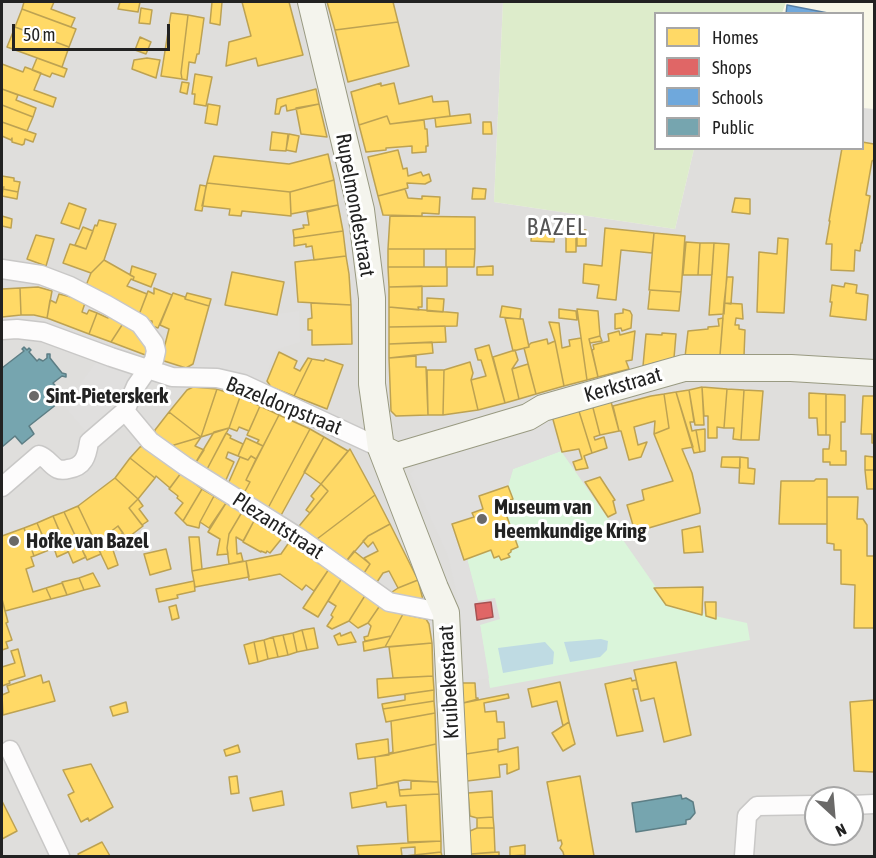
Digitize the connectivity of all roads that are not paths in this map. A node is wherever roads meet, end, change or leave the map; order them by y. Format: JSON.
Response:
{"nodes":[{"id":1,"x":311,"y":2,"type":"edge"},
{"id":2,"x":2,"y":269,"type":"edge"},
{"id":3,"x":2,"y":330,"type":"edge"},
{"id":4,"x":148,"y":370,"type":"junction"},
{"id":5,"x":874,"y":373,"type":"edge"},
{"id":6,"x":125,"y":411,"type":"junction"},
{"id":7,"x":381,"y":448,"type":"junction"},
{"id":8,"x":2,"y":487,"type":"edge"},
{"id":9,"x":446,"y":613,"type":"junction"},
{"id":10,"x":10,"y":750,"type":"dead end"},
{"id":11,"x":804,"y":805,"type":"edge"},
{"id":12,"x":60,"y":856,"type":"edge"},
{"id":13,"x":458,"y":856,"type":"edge"},
{"id":14,"x":744,"y":856,"type":"edge"}],
"edges":[{"from":1,"to":7,"type":"main road","name":"Rupelmondestraat"},
{"from":2,"to":4,"type":"street"},
{"from":3,"to":4,"type":"street","name":"Bazeldorpstraat"},
{"from":4,"to":6,"type":"street"},
{"from":4,"to":7,"type":"street","name":"Bazeldorpstraat"},
{"from":5,"to":7,"type":"main road","name":"Kerkstraat"},
{"from":6,"to":8,"type":"street"},
{"from":6,"to":9,"type":"street","name":"Plezantstraat"},
{"from":7,"to":9,"type":"main road","name":"Kruibekestraat"},
{"from":9,"to":13,"type":"main road","name":"Kruibekestraat"},
{"from":10,"to":12,"type":"street"},
{"from":11,"to":14,"type":"street"}]}
